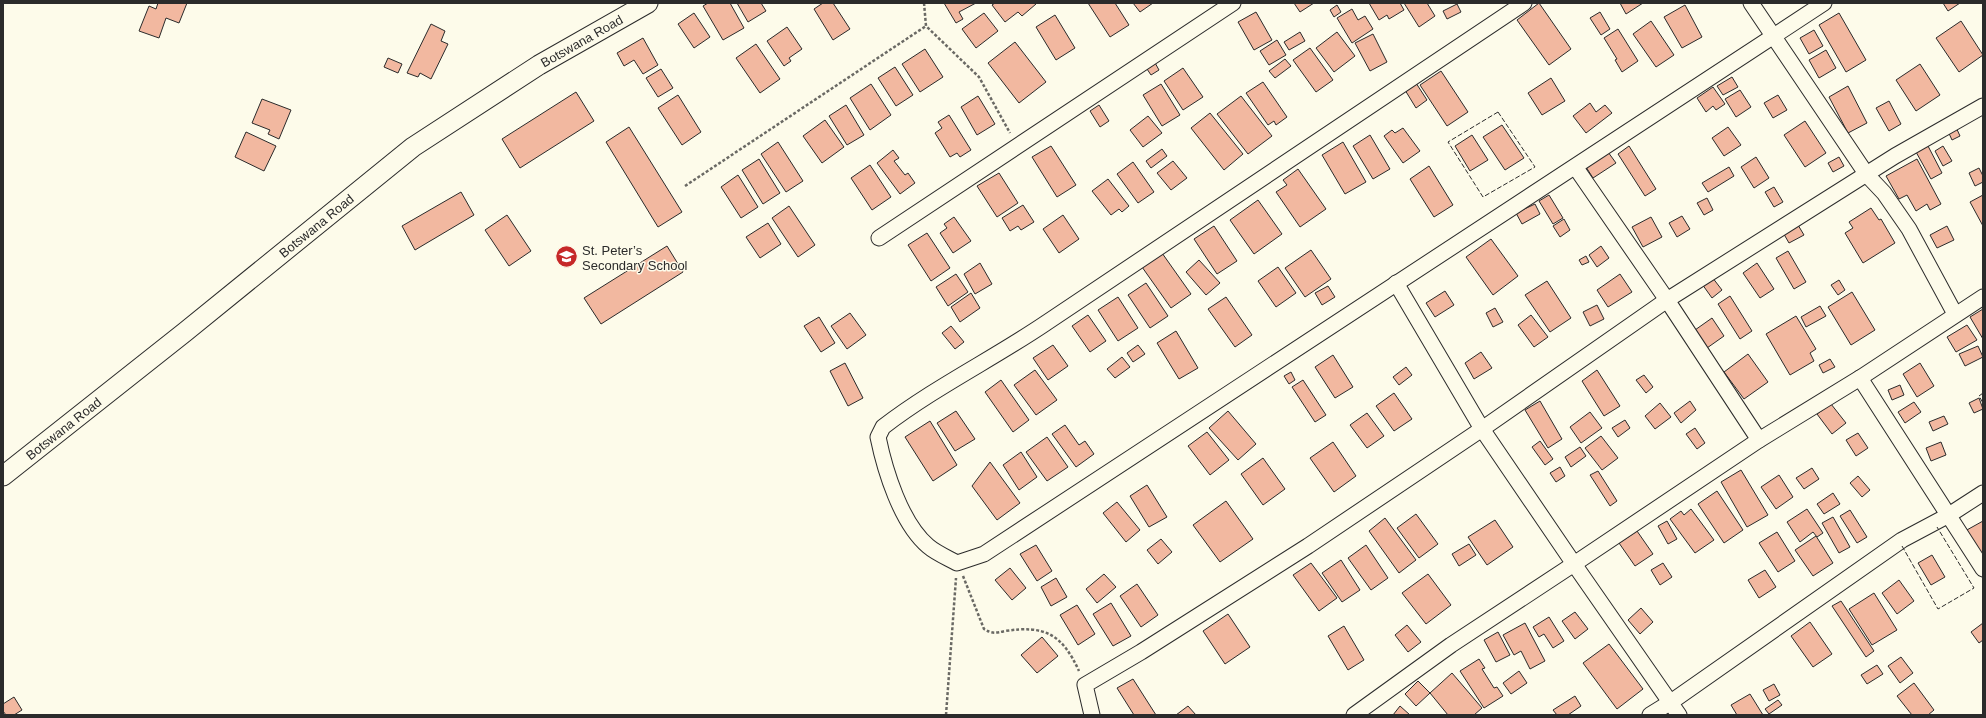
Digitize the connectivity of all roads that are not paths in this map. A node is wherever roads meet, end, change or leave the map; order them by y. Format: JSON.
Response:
{"nodes":[{"id":1,"x":648,"y":3,"type":"edge"},
{"id":2,"x":1233,"y":3,"type":"edge"},
{"id":3,"x":1524,"y":3,"type":"edge"},
{"id":4,"x":1751,"y":3,"type":"edge"},
{"id":5,"x":1824,"y":3,"type":"edge"},
{"id":6,"x":1773,"y":37,"type":"junction"},
{"id":7,"x":1983,"y":106,"type":"edge"},
{"id":8,"x":1576,"y":168,"type":"junction"},
{"id":9,"x":1867,"y":175,"type":"junction"},
{"id":10,"x":879,"y":238,"type":"dead end"},
{"id":11,"x":1396,"y":283,"type":"junction"},
{"id":12,"x":1983,"y":297,"type":"edge"},
{"id":13,"x":1667,"y":300,"type":"junction"},
{"id":14,"x":1955,"y":314,"type":"junction"},
{"id":15,"x":1860,"y":378,"type":"junction"},
{"id":16,"x":1482,"y":429,"type":"junction"},
{"id":17,"x":1759,"y":440,"type":"junction"},
{"id":18,"x":3,"y":476,"type":"edge"},
{"id":19,"x":1983,"y":493,"type":"edge"},
{"id":20,"x":1949,"y":515,"type":"junction"},
{"id":21,"x":1574,"y":564,"type":"junction"},
{"id":22,"x":1983,"y":568,"type":"edge"},
{"id":23,"x":1675,"y":709,"type":"edge"},
{"id":24,"x":1092,"y":715,"type":"edge"},
{"id":25,"x":1354,"y":715,"type":"edge"},
{"id":26,"x":1650,"y":715,"type":"edge"}],
"edges":[{"from":1,"to":18,"type":"street","name":"Botswana Road"},
{"from":2,"to":10,"type":"street"},
{"from":3,"to":11,"type":"street"},
{"from":4,"to":6,"type":"street"},
{"from":5,"to":6,"type":"street"},
{"from":6,"to":8,"type":"street"},
{"from":6,"to":9,"type":"street"},
{"from":7,"to":9,"type":"street"},
{"from":8,"to":11,"type":"street"},
{"from":8,"to":13,"type":"street"},
{"from":9,"to":13,"type":"street"},
{"from":9,"to":14,"type":"street"},
{"from":11,"to":16,"type":"street"},
{"from":12,"to":14,"type":"street"},
{"from":13,"to":16,"type":"street"},
{"from":13,"to":17,"type":"street"},
{"from":14,"to":15,"type":"street"},
{"from":15,"to":17,"type":"street"},
{"from":15,"to":20,"type":"street"},
{"from":16,"to":21,"type":"street"},
{"from":16,"to":24,"type":"street"},
{"from":17,"to":21,"type":"street"},
{"from":19,"to":20,"type":"street"},
{"from":20,"to":22,"type":"street"},
{"from":20,"to":23,"type":"street"},
{"from":21,"to":23,"type":"street"},
{"from":21,"to":25,"type":"street"},
{"from":23,"to":26,"type":"street"}]}
